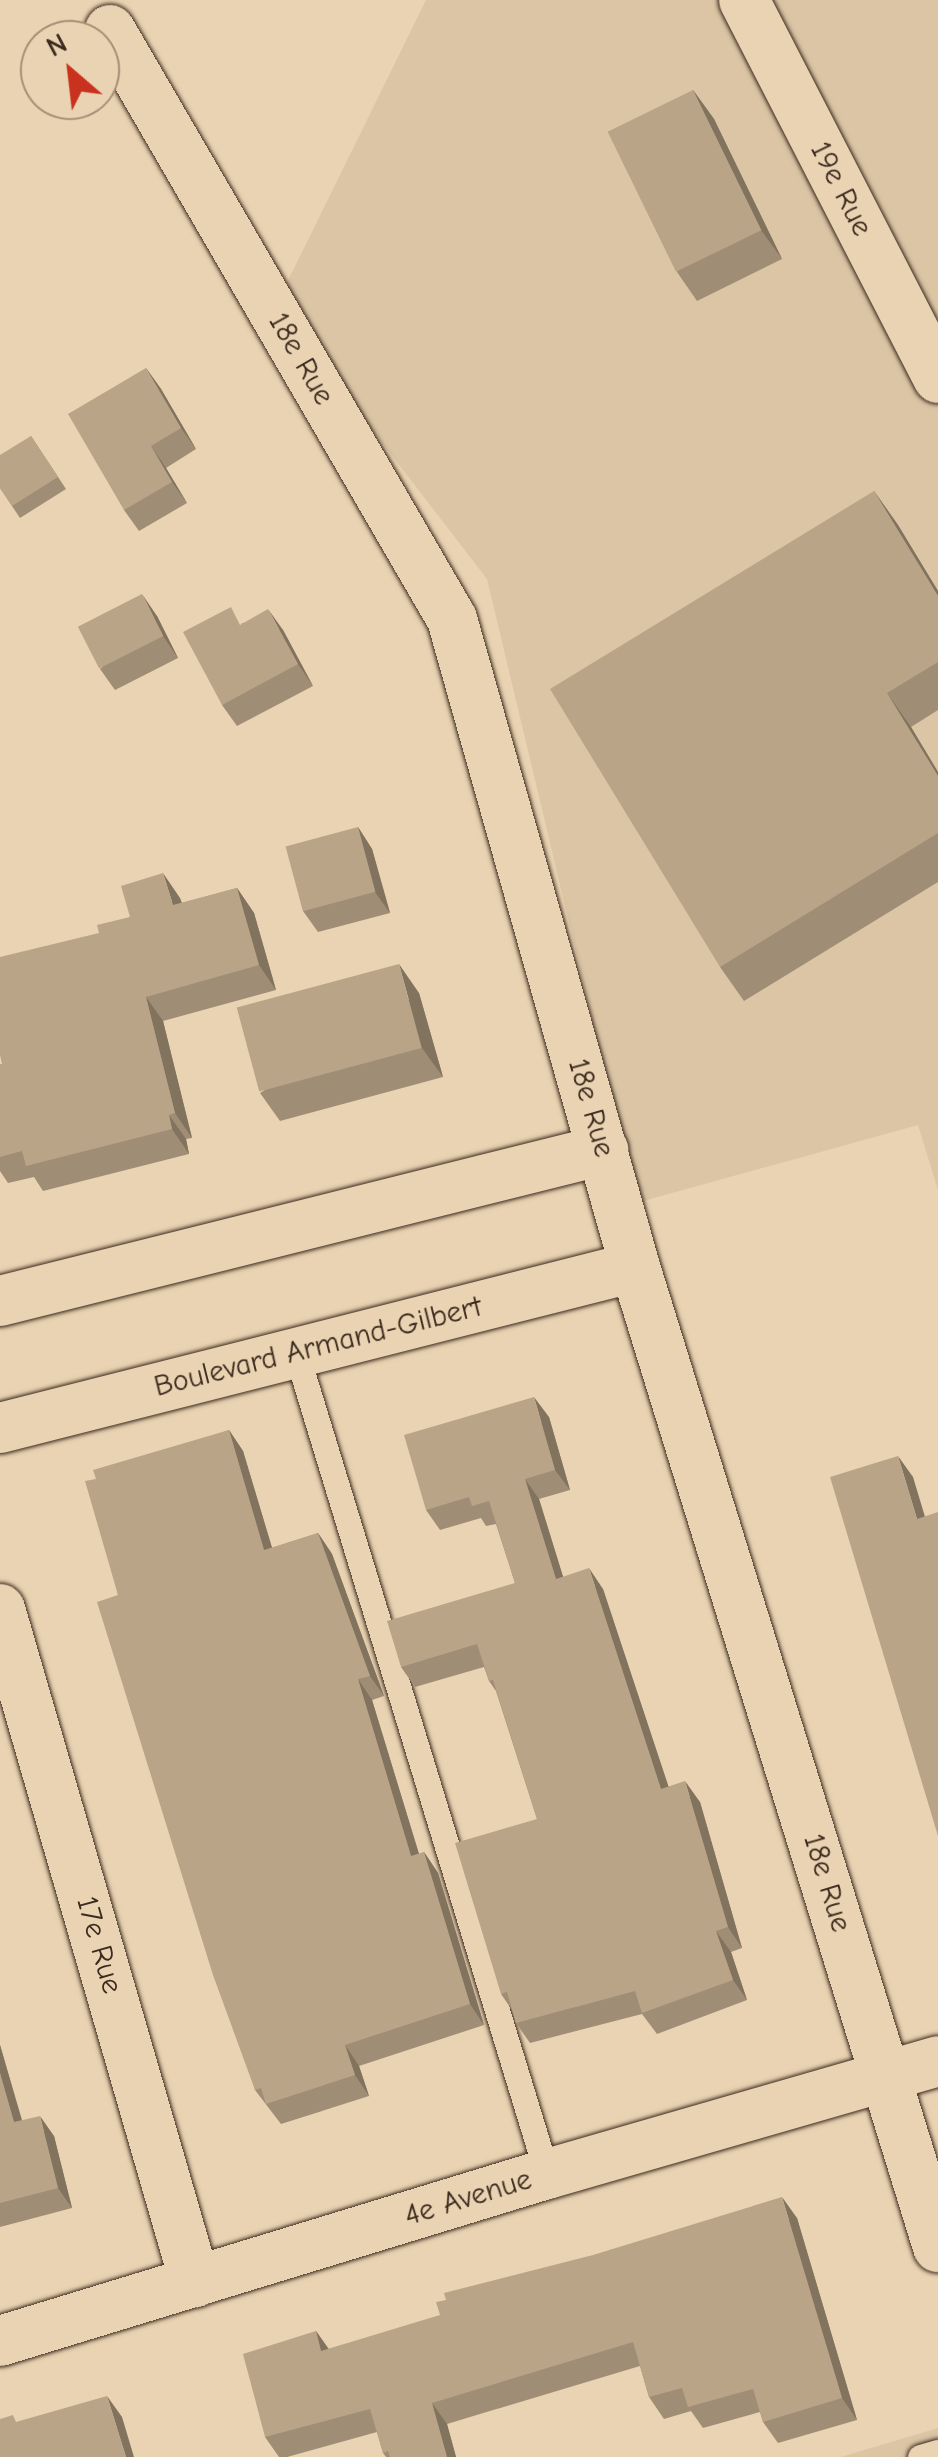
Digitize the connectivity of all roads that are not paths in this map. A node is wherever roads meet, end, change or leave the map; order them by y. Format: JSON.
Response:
{"nodes":[{"id":1,"x":744,"y":0,"type":"edge"},
{"id":2,"x":120,"y":47,"type":"edge"},
{"id":3,"x":938,"y":378,"type":"edge"},
{"id":4,"x":604,"y":1150,"type":"junction"},
{"id":5,"x":636,"y":1267,"type":"junction"},
{"id":6,"x":0,"y":1301,"type":"edge"},
{"id":7,"x":296,"y":1352,"type":"junction"},
{"id":8,"x":0,"y":1428,"type":"edge"},
{"id":9,"x":0,"y":1609,"type":"edge"},
{"id":10,"x":938,"y":2062,"type":"edge"},
{"id":11,"x":887,"y":2077,"type":"junction"},
{"id":12,"x":546,"y":2174,"type":"junction"},
{"id":13,"x":938,"y":2247,"type":"edge"},
{"id":14,"x":195,"y":2282,"type":"junction"},
{"id":15,"x":0,"y":2341,"type":"edge"},
{"id":16,"x":938,"y":2452,"type":"edge"},
{"id":17,"x":920,"y":2457,"type":"edge"}],
"edges":[{"from":1,"to":3,"type":"street","name":"19e Rue"},
{"from":2,"to":4,"type":"street","name":"18e Rue"},
{"from":4,"to":5,"type":"street","name":"18e Rue"},
{"from":4,"to":6,"type":"street"},
{"from":5,"to":7,"type":"street","name":"Boulevard Armand-Gilbert"},
{"from":5,"to":11,"type":"street","name":"18e Rue"},
{"from":7,"to":8,"type":"street","name":"Boulevard Armand-Gilbert"},
{"from":7,"to":12,"type":"lane"},
{"from":9,"to":14,"type":"street","name":"17e Rue"},
{"from":10,"to":11,"type":"street","name":"4e Avenue"},
{"from":11,"to":12,"type":"street","name":"4e Avenue"},
{"from":11,"to":13,"type":"street","name":"18e Rue"},
{"from":12,"to":14,"type":"street","name":"4e Avenue"},
{"from":14,"to":15,"type":"street","name":"4e Avenue"},
{"from":16,"to":17,"type":"lane"}]}
